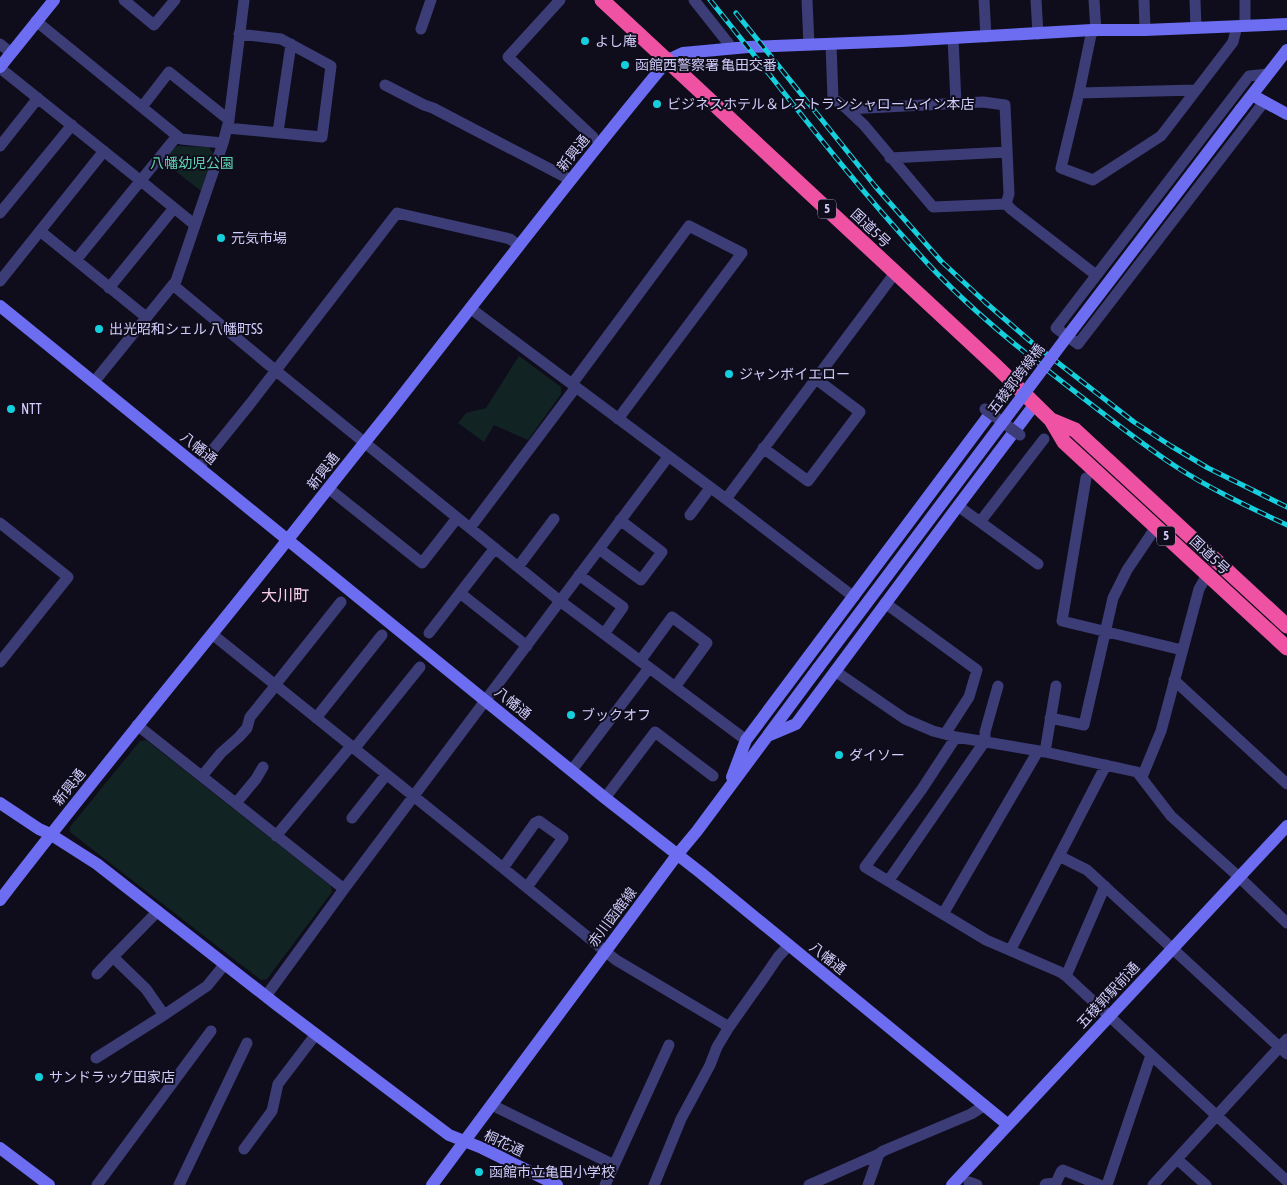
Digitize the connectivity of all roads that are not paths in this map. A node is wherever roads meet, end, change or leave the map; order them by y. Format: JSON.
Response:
{"nodes":[{"id":1,"x":54,"y":0,"type":"edge"},
{"id":2,"x":124,"y":0,"type":"edge"},
{"id":3,"x":175,"y":0,"type":"edge"},
{"id":4,"x":244,"y":0,"type":"edge"},
{"id":5,"x":431,"y":0,"type":"edge"},
{"id":6,"x":560,"y":0,"type":"edge"},
{"id":7,"x":602,"y":0,"type":"edge"},
{"id":8,"x":694,"y":0,"type":"edge"},
{"id":9,"x":807,"y":0,"type":"edge"},
{"id":10,"x":984,"y":0,"type":"edge"},
{"id":11,"x":1036,"y":0,"type":"edge"},
{"id":12,"x":1094,"y":0,"type":"edge"},
{"id":13,"x":1144,"y":0,"type":"edge"},
{"id":14,"x":1195,"y":0,"type":"edge"},
{"id":15,"x":1245,"y":0,"type":"edge"},
{"id":16,"x":36,"y":21,"type":"junction"},
{"id":17,"x":1287,"y":24,"type":"edge"},
{"id":18,"x":1241,"y":26,"type":"junction"},
{"id":19,"x":1196,"y":28,"type":"junction"},
{"id":20,"x":421,"y":30,"type":"dead end"},
{"id":21,"x":1145,"y":30,"type":"junction"},
{"id":22,"x":1094,"y":31,"type":"junction"},
{"id":23,"x":240,"y":34,"type":"junction"},
{"id":24,"x":1038,"y":34,"type":"junction"},
{"id":25,"x":986,"y":36,"type":"junction"},
{"id":26,"x":953,"y":38,"type":"junction"},
{"id":27,"x":0,"y":44,"type":"edge"},
{"id":28,"x":291,"y":44,"type":"junction"},
{"id":29,"x":830,"y":44,"type":"junction"},
{"id":30,"x":809,"y":45,"type":"junction"},
{"id":31,"x":732,"y":48,"type":"junction"},
{"id":32,"x":1287,"y":50,"type":"edge"},
{"id":33,"x":11,"y":53,"type":"junction"},
{"id":34,"x":668,"y":60,"type":"junction"},
{"id":35,"x":0,"y":68,"type":"edge"},
{"id":36,"x":1268,"y":74,"type":"junction"},
{"id":37,"x":385,"y":85,"type":"dead end"},
{"id":38,"x":1196,"y":90,"type":"junction"},
{"id":39,"x":1079,"y":93,"type":"junction"},
{"id":40,"x":1252,"y":95,"type":"junction"},
{"id":41,"x":38,"y":98,"type":"junction"},
{"id":42,"x":1264,"y":102,"type":"junction"},
{"id":43,"x":956,"y":103,"type":"junction"},
{"id":44,"x":142,"y":107,"type":"junction"},
{"id":45,"x":847,"y":109,"type":"junction"},
{"id":46,"x":1287,"y":114,"type":"edge"},
{"id":47,"x":228,"y":124,"type":"junction"},
{"id":48,"x":72,"y":125,"type":"junction"},
{"id":49,"x":278,"y":132,"type":"junction"},
{"id":50,"x":177,"y":136,"type":"junction"},
{"id":51,"x":594,"y":137,"type":"dead end"},
{"id":52,"x":224,"y":143,"type":"junction"},
{"id":53,"x":0,"y":146,"type":"edge"},
{"id":54,"x":104,"y":151,"type":"junction"},
{"id":55,"x":1007,"y":152,"type":"junction"},
{"id":56,"x":890,"y":158,"type":"junction"},
{"id":57,"x":571,"y":180,"type":"junction"},
{"id":58,"x":141,"y":181,"type":"junction"},
{"id":59,"x":1006,"y":204,"type":"junction"},
{"id":60,"x":174,"y":208,"type":"junction"},
{"id":61,"x":0,"y":213,"type":"edge"},
{"id":62,"x":195,"y":225,"type":"junction"},
{"id":63,"x":40,"y":231,"type":"junction"},
{"id":64,"x":518,"y":245,"type":"junction"},
{"id":65,"x":76,"y":260,"type":"junction"},
{"id":66,"x":895,"y":273,"type":"junction"},
{"id":67,"x":1096,"y":275,"type":"junction"},
{"id":68,"x":0,"y":281,"type":"edge"},
{"id":69,"x":173,"y":285,"type":"junction"},
{"id":70,"x":110,"y":288,"type":"junction"},
{"id":71,"x":470,"y":308,"type":"junction"},
{"id":72,"x":1,"y":310,"type":"edge"},
{"id":73,"x":146,"y":317,"type":"junction"},
{"id":74,"x":275,"y":370,"type":"junction"},
{"id":75,"x":816,"y":379,"type":"junction"},
{"id":76,"x":94,"y":382,"type":"junction"},
{"id":77,"x":1013,"y":383,"type":"junction"},
{"id":78,"x":574,"y":386,"type":"junction"},
{"id":79,"x":1035,"y":404,"type":"junction"},
{"id":80,"x":985,"y":409,"type":"dead end"},
{"id":81,"x":618,"y":419,"type":"junction"},
{"id":82,"x":1051,"y":420,"type":"junction"},
{"id":83,"x":1020,"y":435,"type":"dead end"},
{"id":84,"x":1044,"y":439,"type":"dead end"},
{"id":85,"x":364,"y":443,"type":"junction"},
{"id":86,"x":763,"y":448,"type":"junction"},
{"id":87,"x":668,"y":457,"type":"junction"},
{"id":88,"x":198,"y":468,"type":"junction"},
{"id":89,"x":1086,"y":478,"type":"dead end"},
{"id":90,"x":328,"y":488,"type":"junction"},
{"id":91,"x":710,"y":488,"type":"junction"},
{"id":92,"x":726,"y":499,"type":"junction"},
{"id":93,"x":958,"y":506,"type":"junction"},
{"id":94,"x":690,"y":515,"type":"dead end"},
{"id":95,"x":457,"y":518,"type":"junction"},
{"id":96,"x":554,"y":519,"type":"dead end"},
{"id":97,"x":620,"y":520,"type":"junction"},
{"id":98,"x":0,"y":522,"type":"edge"},
{"id":99,"x":980,"y":522,"type":"junction"},
{"id":100,"x":1156,"y":527,"type":"junction"},
{"id":101,"x":470,"y":528,"type":"junction"},
{"id":102,"x":288,"y":540,"type":"junction"},
{"id":103,"x":495,"y":548,"type":"junction"},
{"id":104,"x":599,"y":549,"type":"junction"},
{"id":105,"x":1038,"y":564,"type":"dead end"},
{"id":106,"x":518,"y":567,"type":"junction"},
{"id":107,"x":579,"y":575,"type":"junction"},
{"id":108,"x":1207,"y":575,"type":"junction"},
{"id":109,"x":460,"y":593,"type":"junction"},
{"id":110,"x":854,"y":597,"type":"junction"},
{"id":111,"x":560,"y":601,"type":"junction"},
{"id":112,"x":341,"y":602,"type":"dead end"},
{"id":113,"x":885,"y":603,"type":"junction"},
{"id":114,"x":1287,"y":626,"type":"edge"},
{"id":115,"x":1105,"y":632,"type":"junction"},
{"id":116,"x":429,"y":633,"type":"dead end"},
{"id":117,"x":212,"y":634,"type":"junction"},
{"id":118,"x":604,"y":634,"type":"junction"},
{"id":119,"x":382,"y":636,"type":"dead end"},
{"id":120,"x":527,"y":646,"type":"junction"},
{"id":121,"x":1287,"y":648,"type":"edge"},
{"id":122,"x":1182,"y":650,"type":"junction"},
{"id":123,"x":0,"y":662,"type":"edge"},
{"id":124,"x":644,"y":664,"type":"junction"},
{"id":125,"x":420,"y":667,"type":"dead end"},
{"id":126,"x":818,"y":668,"type":"joint"},
{"id":127,"x":835,"y":671,"type":"junction"},
{"id":128,"x":1174,"y":680,"type":"junction"},
{"id":129,"x":275,"y":685,"type":"junction"},
{"id":130,"x":998,"y":686,"type":"dead end"},
{"id":131,"x":1056,"y":686,"type":"dead end"},
{"id":132,"x":675,"y":687,"type":"junction"},
{"id":133,"x":486,"y":701,"type":"junction"},
{"id":134,"x":316,"y":718,"type":"junction"},
{"id":135,"x":1050,"y":718,"type":"junction"},
{"id":136,"x":137,"y":725,"type":"junction"},
{"id":137,"x":769,"y":735,"type":"junction"},
{"id":138,"x":950,"y":735,"type":"junction"},
{"id":139,"x":746,"y":740,"type":"junction"},
{"id":140,"x":985,"y":741,"type":"junction"},
{"id":141,"x":352,"y":747,"type":"junction"},
{"id":142,"x":1041,"y":751,"type":"junction"},
{"id":143,"x":1106,"y":764,"type":"junction"},
{"id":144,"x":263,"y":767,"type":"dead end"},
{"id":145,"x":572,"y":770,"type":"junction"},
{"id":146,"x":386,"y":775,"type":"junction"},
{"id":147,"x":202,"y":776,"type":"junction"},
{"id":148,"x":712,"y":776,"type":"dead end"},
{"id":149,"x":1142,"y":777,"type":"junction"},
{"id":150,"x":1287,"y":784,"type":"edge"},
{"id":151,"x":727,"y":791,"type":"junction"},
{"id":152,"x":414,"y":797,"type":"junction"},
{"id":153,"x":605,"y":798,"type":"junction"},
{"id":154,"x":0,"y":803,"type":"edge"},
{"id":155,"x":236,"y":803,"type":"junction"},
{"id":156,"x":352,"y":818,"type":"dead end"},
{"id":157,"x":1287,"y":826,"type":"edge"},
{"id":158,"x":50,"y":834,"type":"junction"},
{"id":159,"x":276,"y":836,"type":"junction"},
{"id":160,"x":677,"y":855,"type":"junction"},
{"id":161,"x":1059,"y":856,"type":"junction"},
{"id":162,"x":503,"y":868,"type":"junction"},
{"id":163,"x":1239,"y":877,"type":"junction"},
{"id":164,"x":889,"y":880,"type":"junction"},
{"id":165,"x":1104,"y":886,"type":"junction"},
{"id":166,"x":526,"y":887,"type":"junction"},
{"id":167,"x":344,"y":889,"type":"junction"},
{"id":168,"x":0,"y":900,"type":"edge"},
{"id":169,"x":158,"y":911,"type":"junction"},
{"id":170,"x":942,"y":914,"type":"junction"},
{"id":171,"x":1287,"y":923,"type":"edge"},
{"id":172,"x":789,"y":945,"type":"junction"},
{"id":173,"x":1173,"y":948,"type":"junction"},
{"id":174,"x":1011,"y":949,"type":"junction"},
{"id":175,"x":606,"y":951,"type":"junction"},
{"id":176,"x":113,"y":957,"type":"junction"},
{"id":177,"x":224,"y":964,"type":"junction"},
{"id":178,"x":97,"y":974,"type":"dead end"},
{"id":179,"x":1066,"y":976,"type":"junction"},
{"id":180,"x":266,"y":996,"type":"junction"},
{"id":181,"x":164,"y":1015,"type":"junction"},
{"id":182,"x":1109,"y":1016,"type":"junction"},
{"id":183,"x":729,"y":1027,"type":"junction"},
{"id":184,"x":211,"y":1031,"type":"dead end"},
{"id":185,"x":316,"y":1034,"type":"junction"},
{"id":186,"x":248,"y":1044,"type":"dead end"},
{"id":187,"x":669,"y":1045,"type":"dead end"},
{"id":188,"x":1284,"y":1047,"type":"edge"},
{"id":189,"x":1151,"y":1055,"type":"junction"},
{"id":190,"x":96,"y":1058,"type":"dead end"},
{"id":191,"x":492,"y":1105,"type":"junction"},
{"id":192,"x":985,"y":1105,"type":"junction"},
{"id":193,"x":1217,"y":1116,"type":"junction"},
{"id":194,"x":1007,"y":1124,"type":"junction"},
{"id":195,"x":465,"y":1142,"type":"junction"},
{"id":196,"x":0,"y":1148,"type":"edge"},
{"id":197,"x":244,"y":1150,"type":"dead end"},
{"id":198,"x":879,"y":1154,"type":"junction"},
{"id":199,"x":1176,"y":1159,"type":"junction"},
{"id":200,"x":614,"y":1164,"type":"junction"},
{"id":201,"x":1287,"y":1181,"type":"edge"},
{"id":202,"x":49,"y":1185,"type":"edge"},
{"id":203,"x":97,"y":1185,"type":"edge"},
{"id":204,"x":179,"y":1185,"type":"edge"},
{"id":205,"x":432,"y":1185,"type":"edge"},
{"id":206,"x":556,"y":1185,"type":"edge"},
{"id":207,"x":605,"y":1185,"type":"edge"},
{"id":208,"x":654,"y":1185,"type":"edge"},
{"id":209,"x":808,"y":1185,"type":"edge"},
{"id":210,"x":868,"y":1185,"type":"edge"},
{"id":211,"x":952,"y":1185,"type":"edge"},
{"id":212,"x":1045,"y":1185,"type":"edge"},
{"id":213,"x":1100,"y":1185,"type":"edge"},
{"id":214,"x":1107,"y":1185,"type":"edge"},
{"id":215,"x":1153,"y":1185,"type":"edge"},
{"id":216,"x":1206,"y":1185,"type":"edge"}],
"edges":[{"from":1,"to":16,"type":"street"},
{"from":2,"to":3,"type":"street"},
{"from":4,"to":23,"type":"street"},
{"from":5,"to":20,"type":"street"},
{"from":6,"to":51,"type":"street"},
{"from":7,"to":34,"type":"highway","name":"国道5号","number":"5"},
{"from":8,"to":31,"type":"street"},
{"from":9,"to":30,"type":"street"},
{"from":10,"to":25,"type":"street"},
{"from":11,"to":24,"type":"street"},
{"from":12,"to":22,"type":"street"},
{"from":13,"to":21,"type":"street"},
{"from":14,"to":19,"type":"street"},
{"from":15,"to":18,"type":"street"},
{"from":16,"to":33,"type":"street"},
{"from":16,"to":44,"type":"street"},
{"from":17,"to":18,"type":"street"},
{"from":18,"to":19,"type":"street"},
{"from":18,"to":38,"type":"street"},
{"from":19,"to":21,"type":"street"},
{"from":21,"to":22,"type":"street"},
{"from":22,"to":24,"type":"street"},
{"from":22,"to":39,"type":"street"},
{"from":23,"to":28,"type":"street"},
{"from":23,"to":47,"type":"street"},
{"from":24,"to":25,"type":"street"},
{"from":25,"to":26,"type":"street"},
{"from":26,"to":29,"type":"street"},
{"from":26,"to":43,"type":"street"},
{"from":27,"to":33,"type":"street"},
{"from":28,"to":49,"type":"street"},
{"from":28,"to":49,"type":"street"},
{"from":29,"to":30,"type":"street"},
{"from":29,"to":45,"type":"street"},
{"from":30,"to":31,"type":"street"},
{"from":31,"to":34,"type":"street"},
{"from":32,"to":36,"type":"street"},
{"from":33,"to":35,"type":"street"},
{"from":34,"to":57,"type":"street","name":"新興通"},
{"from":34,"to":66,"type":"highway","name":"国道5号","number":"5"},
{"from":35,"to":41,"type":"street"},
{"from":36,"to":40,"type":"street"},
{"from":36,"to":67,"type":"street"},
{"from":37,"to":57,"type":"street"},
{"from":38,"to":39,"type":"street"},
{"from":38,"to":39,"type":"street"},
{"from":40,"to":42,"type":"street"},
{"from":40,"to":126,"type":"street","name":"五稜郭跨線橋","bridge":true},
{"from":41,"to":48,"type":"street"},
{"from":41,"to":53,"type":"street"},
{"from":42,"to":46,"type":"street"},
{"from":42,"to":67,"type":"street"},
{"from":43,"to":45,"type":"street"},
{"from":43,"to":55,"type":"street"},
{"from":44,"to":47,"type":"street"},
{"from":44,"to":50,"type":"street"},
{"from":45,"to":56,"type":"street"},
{"from":47,"to":49,"type":"street"},
{"from":47,"to":52,"type":"street"},
{"from":48,"to":54,"type":"street"},
{"from":48,"to":61,"type":"street"},
{"from":50,"to":52,"type":"street"},
{"from":50,"to":58,"type":"street"},
{"from":52,"to":62,"type":"street"},
{"from":54,"to":58,"type":"street"},
{"from":54,"to":63,"type":"street"},
{"from":55,"to":56,"type":"street"},
{"from":55,"to":59,"type":"street"},
{"from":56,"to":59,"type":"street"},
{"from":57,"to":64,"type":"street","name":"新興通"},
{"from":58,"to":60,"type":"street"},
{"from":58,"to":65,"type":"street"},
{"from":59,"to":67,"type":"street"},
{"from":60,"to":62,"type":"street"},
{"from":60,"to":70,"type":"street"},
{"from":62,"to":69,"type":"street"},
{"from":63,"to":65,"type":"street"},
{"from":63,"to":68,"type":"street"},
{"from":64,"to":71,"type":"street","name":"新興通"},
{"from":64,"to":74,"type":"street"},
{"from":65,"to":70,"type":"street"},
{"from":66,"to":75,"type":"street"},
{"from":66,"to":77,"type":"highway","name":"国道5号","number":"5"},
{"from":69,"to":73,"type":"street"},
{"from":69,"to":74,"type":"street"},
{"from":70,"to":73,"type":"street"},
{"from":71,"to":78,"type":"street"},
{"from":71,"to":85,"type":"street","name":"新興通"},
{"from":72,"to":76,"type":"street","name":"八幡通"},
{"from":73,"to":76,"type":"street"},
{"from":74,"to":85,"type":"street"},
{"from":74,"to":88,"type":"street"},
{"from":75,"to":86,"type":"street"},
{"from":75,"to":86,"type":"street"},
{"from":76,"to":88,"type":"street","name":"八幡通"},
{"from":77,"to":79,"type":"highway","name":"国道5号","number":"5"},
{"from":77,"to":110,"type":"street"},
{"from":78,"to":81,"type":"street"},
{"from":78,"to":81,"type":"street"},
{"from":78,"to":101,"type":"street"},
{"from":79,"to":82,"type":"highway","name":"国道5号","number":"5"},
{"from":79,"to":93,"type":"street"},
{"from":80,"to":83,"type":"street","bridge":true},
{"from":81,"to":87,"type":"street"},
{"from":82,"to":100,"type":"highway","name":"国道5号","number":"5"},
{"from":82,"to":114,"type":"highway","name":"国道5号","number":"5"},
{"from":84,"to":99,"type":"street"},
{"from":85,"to":90,"type":"street","name":"新興通"},
{"from":85,"to":95,"type":"street"},
{"from":86,"to":92,"type":"street"},
{"from":87,"to":91,"type":"street"},
{"from":87,"to":97,"type":"street"},
{"from":88,"to":102,"type":"street","name":"八幡通"},
{"from":89,"to":115,"type":"street"},
{"from":90,"to":95,"type":"street"},
{"from":90,"to":102,"type":"street","name":"新興通"},
{"from":91,"to":92,"type":"street"},
{"from":91,"to":94,"type":"street"},
{"from":92,"to":110,"type":"street"},
{"from":93,"to":99,"type":"street"},
{"from":93,"to":113,"type":"street"},
{"from":95,"to":101,"type":"street"},
{"from":96,"to":106,"type":"street"},
{"from":97,"to":104,"type":"street"},
{"from":97,"to":104,"type":"street"},
{"from":98,"to":123,"type":"street"},
{"from":99,"to":105,"type":"street"},
{"from":100,"to":108,"type":"highway","name":"国道5号","number":"5"},
{"from":100,"to":115,"type":"street"},
{"from":101,"to":103,"type":"street"},
{"from":102,"to":117,"type":"street","name":"新興通"},
{"from":102,"to":133,"type":"street","name":"八幡通"},
{"from":103,"to":106,"type":"street"},
{"from":103,"to":109,"type":"street"},
{"from":104,"to":107,"type":"street"},
{"from":106,"to":111,"type":"street"},
{"from":107,"to":111,"type":"street"},
{"from":107,"to":118,"type":"street"},
{"from":108,"to":121,"type":"highway","name":"国道5号","number":"5"},
{"from":108,"to":122,"type":"street"},
{"from":109,"to":116,"type":"street"},
{"from":109,"to":120,"type":"street"},
{"from":110,"to":139,"type":"street"},
{"from":111,"to":118,"type":"street"},
{"from":111,"to":120,"type":"street"},
{"from":112,"to":129,"type":"street"},
{"from":113,"to":127,"type":"street"},
{"from":113,"to":138,"type":"street"},
{"from":115,"to":122,"type":"street"},
{"from":115,"to":135,"type":"street"},
{"from":117,"to":129,"type":"street"},
{"from":117,"to":136,"type":"street","name":"新興通"},
{"from":118,"to":124,"type":"street"},
{"from":119,"to":134,"type":"street"},
{"from":120,"to":133,"type":"street"},
{"from":122,"to":128,"type":"street"},
{"from":124,"to":132,"type":"street"},
{"from":124,"to":132,"type":"street"},
{"from":124,"to":145,"type":"street"},
{"from":125,"to":141,"type":"street"},
{"from":126,"to":137,"type":"street","name":"赤川函館線"},
{"from":127,"to":137,"type":"street"},
{"from":127,"to":138,"type":"street"},
{"from":128,"to":149,"type":"street"},
{"from":128,"to":150,"type":"street"},
{"from":129,"to":134,"type":"street"},
{"from":129,"to":147,"type":"street"},
{"from":130,"to":140,"type":"street"},
{"from":131,"to":135,"type":"street"},
{"from":132,"to":139,"type":"street"},
{"from":133,"to":145,"type":"street","name":"八幡通"},
{"from":133,"to":152,"type":"street"},
{"from":134,"to":141,"type":"street"},
{"from":135,"to":142,"type":"street"},
{"from":136,"to":147,"type":"street"},
{"from":136,"to":158,"type":"street","name":"新興通"},
{"from":137,"to":151,"type":"street","name":"赤川函館線"},
{"from":138,"to":140,"type":"street"},
{"from":138,"to":164,"type":"street"},
{"from":139,"to":151,"type":"street"},
{"from":140,"to":142,"type":"street"},
{"from":140,"to":164,"type":"street"},
{"from":141,"to":146,"type":"street"},
{"from":141,"to":159,"type":"street"},
{"from":142,"to":143,"type":"street"},
{"from":142,"to":170,"type":"street"},
{"from":143,"to":149,"type":"street"},
{"from":143,"to":161,"type":"street"},
{"from":144,"to":155,"type":"street"},
{"from":145,"to":153,"type":"street","name":"八幡通"},
{"from":146,"to":152,"type":"street"},
{"from":146,"to":156,"type":"street"},
{"from":147,"to":155,"type":"street"},
{"from":148,"to":153,"type":"street"},
{"from":149,"to":163,"type":"street"},
{"from":151,"to":160,"type":"street","name":"赤川函館線"},
{"from":152,"to":162,"type":"street"},
{"from":152,"to":167,"type":"street"},
{"from":153,"to":160,"type":"street","name":"八幡通"},
{"from":154,"to":158,"type":"street","name":"桐花通"},
{"from":155,"to":159,"type":"street"},
{"from":157,"to":163,"type":"street","name":"五稜郭駅前通"},
{"from":158,"to":168,"type":"street","name":"新興通"},
{"from":158,"to":169,"type":"street","name":"桐花通"},
{"from":159,"to":167,"type":"street"},
{"from":160,"to":172,"type":"street","name":"八幡通"},
{"from":160,"to":175,"type":"street","name":"赤川函館線"},
{"from":161,"to":165,"type":"street"},
{"from":161,"to":174,"type":"street"},
{"from":162,"to":166,"type":"street"},
{"from":162,"to":166,"type":"street"},
{"from":163,"to":171,"type":"street"},
{"from":163,"to":173,"type":"street","name":"五稜郭駅前通"},
{"from":164,"to":170,"type":"street"},
{"from":165,"to":173,"type":"street"},
{"from":165,"to":179,"type":"street"},
{"from":166,"to":175,"type":"street"},
{"from":167,"to":180,"type":"street"},
{"from":169,"to":176,"type":"street"},
{"from":169,"to":177,"type":"street","name":"桐花通"},
{"from":170,"to":174,"type":"street"},
{"from":172,"to":183,"type":"street"},
{"from":172,"to":192,"type":"street","name":"八幡通"},
{"from":173,"to":182,"type":"street","name":"五稜郭駅前通"},
{"from":173,"to":188,"type":"street"},
{"from":174,"to":179,"type":"street"},
{"from":175,"to":183,"type":"street"},
{"from":175,"to":191,"type":"street","name":"赤川函館線"},
{"from":176,"to":178,"type":"street"},
{"from":176,"to":181,"type":"street"},
{"from":177,"to":180,"type":"street","name":"桐花通"},
{"from":177,"to":181,"type":"street"},
{"from":179,"to":182,"type":"street"},
{"from":180,"to":185,"type":"street","name":"桐花通"},
{"from":181,"to":190,"type":"street"},
{"from":182,"to":189,"type":"street"},
{"from":182,"to":194,"type":"street","name":"五稜郭駅前通"},
{"from":183,"to":208,"type":"street"},
{"from":184,"to":203,"type":"street"},
{"from":185,"to":195,"type":"street","name":"桐花通"},
{"from":185,"to":197,"type":"street"},
{"from":186,"to":204,"type":"street"},
{"from":187,"to":200,"type":"street"},
{"from":188,"to":193,"type":"street"},
{"from":189,"to":193,"type":"street"},
{"from":189,"to":214,"type":"street"},
{"from":191,"to":195,"type":"street","name":"赤川函館線"},
{"from":191,"to":200,"type":"street"},
{"from":192,"to":194,"type":"street","name":"八幡通"},
{"from":192,"to":198,"type":"street"},
{"from":193,"to":199,"type":"street"},
{"from":193,"to":201,"type":"street"},
{"from":194,"to":211,"type":"street","name":"五稜郭駅前通"},
{"from":195,"to":205,"type":"street","name":"赤川函館線"},
{"from":195,"to":206,"type":"street","name":"桐花通"},
{"from":196,"to":202,"type":"street"},
{"from":198,"to":209,"type":"street"},
{"from":198,"to":210,"type":"street"},
{"from":199,"to":215,"type":"street"},
{"from":199,"to":216,"type":"street"},
{"from":200,"to":207,"type":"street"},
{"from":212,"to":213,"type":"street"}]}
